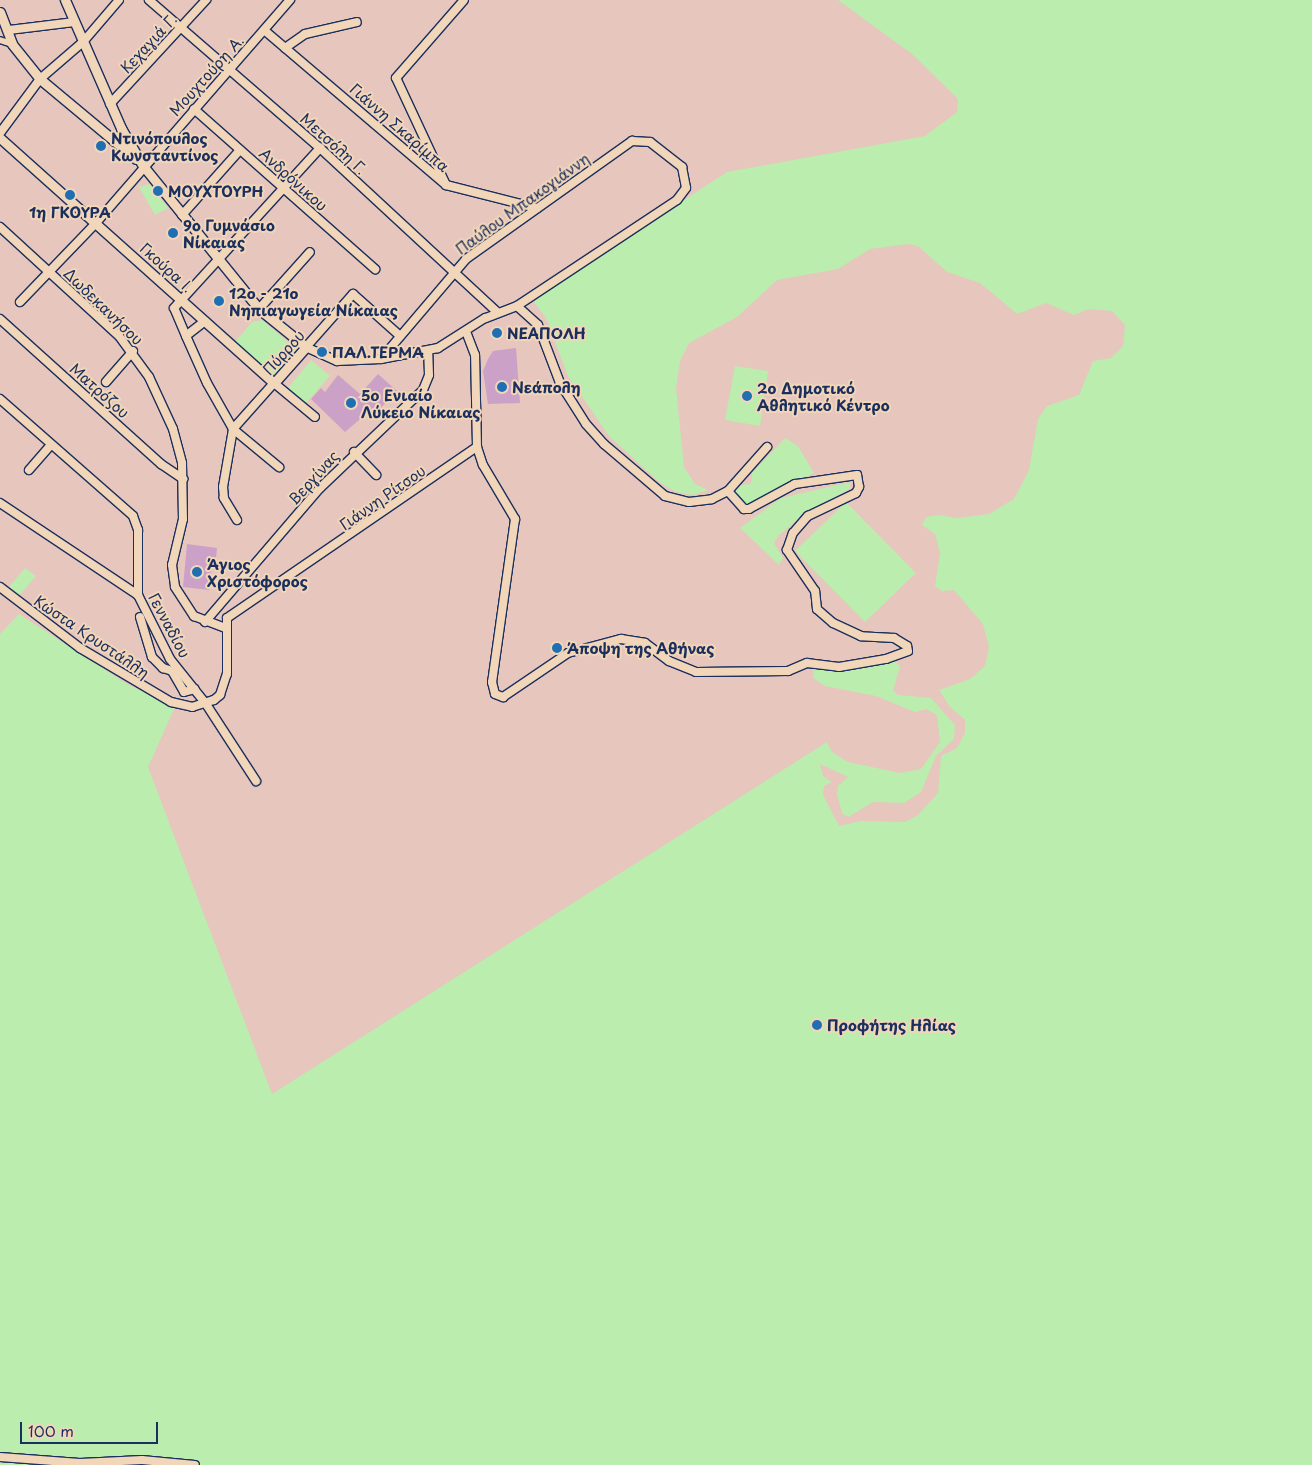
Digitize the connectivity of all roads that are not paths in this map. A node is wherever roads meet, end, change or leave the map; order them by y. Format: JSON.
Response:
{"nodes":[{"id":1,"x":66,"y":0,"type":"edge"},
{"id":2,"x":119,"y":0,"type":"edge"},
{"id":3,"x":149,"y":0,"type":"edge"},
{"id":4,"x":206,"y":0,"type":"edge"},
{"id":5,"x":290,"y":0,"type":"edge"},
{"id":6,"x":464,"y":0,"type":"edge"},
{"id":7,"x":0,"y":12,"type":"edge"},
{"id":8,"x":75,"y":22,"type":"junction"},
{"id":9,"x":357,"y":22,"type":"dead end"},
{"id":10,"x":180,"y":29,"type":"junction"},
{"id":11,"x":9,"y":30,"type":"junction"},
{"id":12,"x":264,"y":30,"type":"junction"},
{"id":13,"x":0,"y":40,"type":"edge"},
{"id":14,"x":83,"y":42,"type":"junction"},
{"id":15,"x":12,"y":44,"type":"junction"},
{"id":16,"x":285,"y":48,"type":"junction"},
{"id":17,"x":231,"y":70,"type":"junction"},
{"id":18,"x":40,"y":79,"type":"junction"},
{"id":19,"x":110,"y":104,"type":"junction"},
{"id":20,"x":194,"y":109,"type":"junction"},
{"id":21,"x":0,"y":133,"type":"edge"},
{"id":22,"x":0,"y":138,"type":"edge"},
{"id":23,"x":320,"y":148,"type":"junction"},
{"id":24,"x":240,"y":150,"type":"junction"},
{"id":25,"x":144,"y":166,"type":"junction"},
{"id":26,"x":446,"y":185,"type":"junction"},
{"id":27,"x":283,"y":188,"type":"junction"},
{"id":28,"x":537,"y":208,"type":"junction"},
{"id":29,"x":182,"y":215,"type":"junction"},
{"id":30,"x":96,"y":223,"type":"junction"},
{"id":31,"x":0,"y":227,"type":"edge"},
{"id":32,"x":310,"y":252,"type":"dead end"},
{"id":33,"x":219,"y":259,"type":"junction"},
{"id":34,"x":375,"y":269,"type":"dead end"},
{"id":35,"x":454,"y":270,"type":"junction"},
{"id":36,"x":49,"y":271,"type":"junction"},
{"id":37,"x":182,"y":299,"type":"junction"},
{"id":38,"x":20,"y":302,"type":"dead end"},
{"id":39,"x":517,"y":306,"type":"junction"},
{"id":40,"x":259,"y":309,"type":"junction"},
{"id":41,"x":497,"y":312,"type":"junction"},
{"id":42,"x":205,"y":320,"type":"junction"},
{"id":43,"x":1,"y":321,"type":"edge"},
{"id":44,"x":466,"y":332,"type":"junction"},
{"id":45,"x":399,"y":335,"type":"junction"},
{"id":46,"x":186,"y":336,"type":"junction"},
{"id":47,"x":306,"y":347,"type":"junction"},
{"id":48,"x":133,"y":351,"type":"junction"},
{"id":49,"x":428,"y":351,"type":"junction"},
{"id":50,"x":381,"y":359,"type":"junction"},
{"id":51,"x":106,"y":382,"type":"dead end"},
{"id":52,"x":274,"y":383,"type":"junction"},
{"id":53,"x":0,"y":399,"type":"edge"},
{"id":54,"x":315,"y":417,"type":"dead end"},
{"id":55,"x":233,"y":429,"type":"junction"},
{"id":56,"x":51,"y":445,"type":"junction"},
{"id":57,"x":477,"y":447,"type":"junction"},
{"id":58,"x":767,"y":447,"type":"dead end"},
{"id":59,"x":354,"y":452,"type":"junction"},
{"id":60,"x":279,"y":467,"type":"dead end"},
{"id":61,"x":29,"y":470,"type":"dead end"},
{"id":62,"x":376,"y":475,"type":"dead end"},
{"id":63,"x":183,"y":478,"type":"junction"},
{"id":64,"x":728,"y":490,"type":"junction"},
{"id":65,"x":0,"y":503,"type":"edge"},
{"id":66,"x":237,"y":520,"type":"dead end"},
{"id":67,"x":0,"y":587,"type":"edge"},
{"id":68,"x":138,"y":595,"type":"junction"},
{"id":69,"x":140,"y":617,"type":"dead end"},
{"id":70,"x":205,"y":622,"type":"junction"},
{"id":71,"x":225,"y":628,"type":"junction"},
{"id":72,"x":195,"y":689,"type":"junction"},
{"id":73,"x":206,"y":704,"type":"junction"},
{"id":74,"x":256,"y":781,"type":"dead end"},
{"id":75,"x":0,"y":1457,"type":"edge"},
{"id":76,"x":195,"y":1465,"type":"edge"}],
"edges":[{"from":1,"to":8,"type":"street"},
{"from":2,"to":14,"type":"street"},
{"from":3,"to":10,"type":"street","name":"Μετσόλη Γ."},
{"from":4,"to":10,"type":"street","name":"Κεχαγιά Γ."},
{"from":5,"to":12,"type":"street","name":"Μουχτούρη Α."},
{"from":6,"to":26,"type":"street"},
{"from":7,"to":11,"type":"street"},
{"from":8,"to":11,"type":"street"},
{"from":8,"to":14,"type":"street"},
{"from":9,"to":16,"type":"street"},
{"from":10,"to":17,"type":"street","name":"Μετσόλη Γ."},
{"from":10,"to":19,"type":"street","name":"Κεχαγιά Γ."},
{"from":11,"to":15,"type":"street"},
{"from":12,"to":16,"type":"street","name":"Γιάννη Σκαρίμπα"},
{"from":12,"to":17,"type":"street","name":"Μουχτούρη Α."},
{"from":13,"to":15,"type":"street"},
{"from":14,"to":18,"type":"street"},
{"from":14,"to":19,"type":"street"},
{"from":15,"to":18,"type":"street"},
{"from":16,"to":26,"type":"street","name":"Γιάννη Σκαρίμπα"},
{"from":17,"to":20,"type":"street","name":"Μουχτούρη Α."},
{"from":17,"to":23,"type":"street","name":"Μετσόλη Γ."},
{"from":18,"to":21,"type":"street"},
{"from":18,"to":25,"type":"street"},
{"from":19,"to":25,"type":"street"},
{"from":20,"to":24,"type":"street","name":"Ανδρόνικου"},
{"from":20,"to":25,"type":"street","name":"Μουχτούρη Α."},
{"from":22,"to":30,"type":"street","name":"Γκούρα Ι."},
{"from":23,"to":27,"type":"street"},
{"from":23,"to":35,"type":"street","name":"Μετσόλη Γ."},
{"from":24,"to":27,"type":"street","name":"Ανδρόνικου"},
{"from":24,"to":29,"type":"street"},
{"from":25,"to":29,"type":"street"},
{"from":25,"to":30,"type":"street","name":"Μουχτούρη Α."},
{"from":26,"to":28,"type":"street","name":"Γιάννη Σκαρίμπα"},
{"from":27,"to":33,"type":"street"},
{"from":27,"to":34,"type":"street","name":"Ανδρόνικου"},
{"from":28,"to":35,"type":"street","name":"Παύλου Μπακογιάννη"},
{"from":28,"to":39,"type":"street","name":"Παύλου Μπακογιάννη"},
{"from":29,"to":33,"type":"street"},
{"from":30,"to":36,"type":"street","name":"Μουχτούρη Α."},
{"from":30,"to":37,"type":"street","name":"Γκούρα Ι."},
{"from":31,"to":36,"type":"street","name":"Δωδεκανήσου"},
{"from":32,"to":40,"type":"street"},
{"from":33,"to":37,"type":"street"},
{"from":33,"to":40,"type":"street"},
{"from":35,"to":41,"type":"street","name":"Μετσόλη Γ."},
{"from":35,"to":45,"type":"street","name":"Παύλου Μπακογιάννη"},
{"from":36,"to":38,"type":"street","name":"Μουχτούρη Α."},
{"from":36,"to":48,"type":"street","name":"Δωδεκανήσου"},
{"from":37,"to":42,"type":"street","name":"Γκούρα Ι."},
{"from":37,"to":46,"type":"street"},
{"from":39,"to":41,"type":"street"},
{"from":39,"to":64,"type":"street"},
{"from":40,"to":47,"type":"street"},
{"from":41,"to":44,"type":"street"},
{"from":42,"to":46,"type":"street"},
{"from":42,"to":52,"type":"street","name":"Γκούρα Ι."},
{"from":43,"to":63,"type":"street","name":"Ματρόζου"},
{"from":44,"to":49,"type":"street"},
{"from":44,"to":57,"type":"street"},
{"from":45,"to":47,"type":"street","name":"Πύρρου"},
{"from":45,"to":50,"type":"street","name":"Παύλου Μπακογιάννη"},
{"from":46,"to":55,"type":"street"},
{"from":47,"to":50,"type":"street"},
{"from":47,"to":52,"type":"street","name":"Πύρρου"},
{"from":48,"to":51,"type":"street"},
{"from":48,"to":63,"type":"street","name":"Δωδεκανήσου"},
{"from":49,"to":50,"type":"street"},
{"from":49,"to":59,"type":"street","name":"Βεργίνας"},
{"from":52,"to":54,"type":"street","name":"Γκούρα Ι."},
{"from":52,"to":55,"type":"street","name":"Πύρρου"},
{"from":53,"to":56,"type":"street","name":"Γενναδίου"},
{"from":55,"to":60,"type":"street"},
{"from":55,"to":66,"type":"street"},
{"from":56,"to":61,"type":"street"},
{"from":56,"to":68,"type":"street","name":"Γενναδίου"},
{"from":57,"to":64,"type":"street"},
{"from":57,"to":71,"type":"street","name":"Γιάννη Ρίτσου"},
{"from":58,"to":64,"type":"street"},
{"from":59,"to":62,"type":"street"},
{"from":59,"to":70,"type":"street","name":"Βεργίνας"},
{"from":63,"to":70,"type":"street","name":"Δωδεκανήσου"},
{"from":65,"to":68,"type":"street"},
{"from":67,"to":73,"type":"street","name":"Κώστα Κρυστάλλη"},
{"from":68,"to":72,"type":"street","name":"Γενναδίου"},
{"from":69,"to":72,"type":"street"},
{"from":70,"to":71,"type":"street","name":"Δωδεκανήσου"},
{"from":71,"to":73,"type":"street"},
{"from":72,"to":73,"type":"street","name":"Γενναδίου"},
{"from":73,"to":74,"type":"street","name":"Γενναδίου"},
{"from":75,"to":76,"type":"street"}]}
